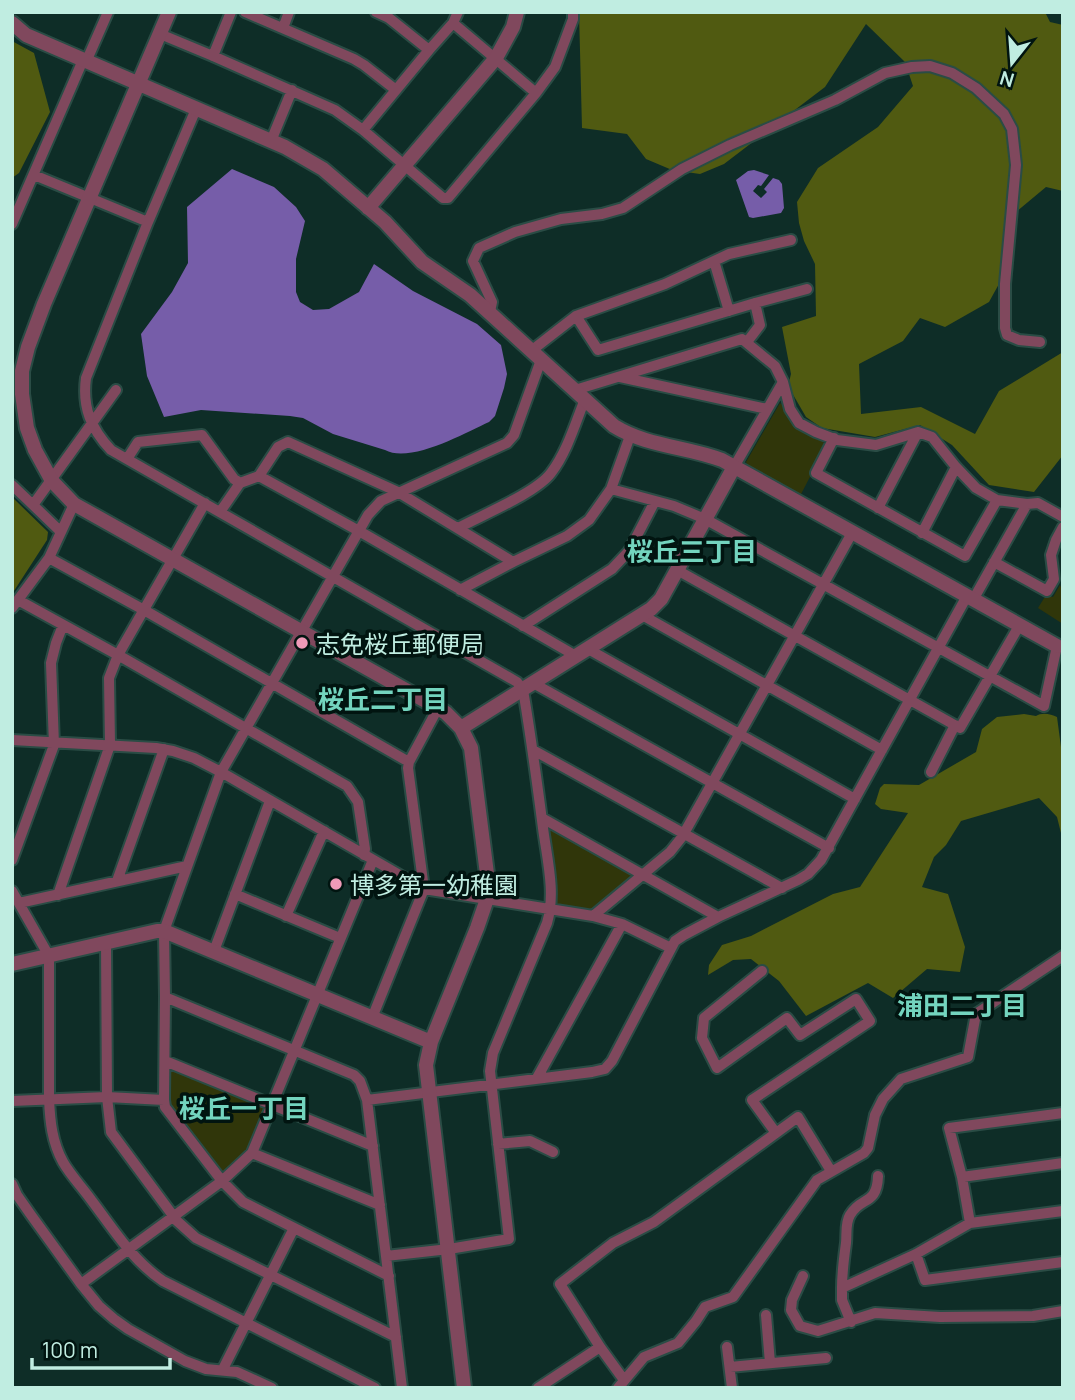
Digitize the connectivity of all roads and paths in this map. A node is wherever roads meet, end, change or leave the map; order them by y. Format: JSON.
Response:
{"nodes":[{"id":1,"x":169,"y":12,"type":"edge"},
{"id":2,"x":231,"y":12,"type":"edge"},
{"id":3,"x":245,"y":12,"type":"edge"},
{"id":4,"x":289,"y":12,"type":"edge"},
{"id":5,"x":376,"y":12,"type":"edge"},
{"id":6,"x":517,"y":12,"type":"edge"},
{"id":7,"x":573,"y":12,"type":"edge"},
{"id":8,"x":107,"y":13,"type":"edge"},
{"id":9,"x":391,"y":15,"type":"edge"},
{"id":10,"x":456,"y":18,"type":"edge"},
{"id":11,"x":12,"y":23,"type":"edge"},
{"id":12,"x":283,"y":28,"type":"junction"},
{"id":13,"x":160,"y":34,"type":"junction"},
{"id":14,"x":429,"y":50,"type":"junction"},
{"id":15,"x":213,"y":56,"type":"junction"},
{"id":16,"x":496,"y":58,"type":"junction"},
{"id":17,"x":85,"y":61,"type":"junction"},
{"id":18,"x":138,"y":84,"type":"junction"},
{"id":19,"x":292,"y":90,"type":"junction"},
{"id":20,"x":396,"y":90,"type":"junction"},
{"id":21,"x":536,"y":93,"type":"junction"},
{"id":22,"x":196,"y":109,"type":"junction"},
{"id":23,"x":363,"y":130,"type":"junction"},
{"id":24,"x":271,"y":141,"type":"junction"},
{"id":25,"x":403,"y":165,"type":"junction"},
{"id":26,"x":34,"y":174,"type":"junction"},
{"id":27,"x":89,"y":197,"type":"junction"},
{"id":28,"x":369,"y":208,"type":"junction"},
{"id":29,"x":148,"y":222,"type":"junction"},
{"id":30,"x":12,"y":224,"type":"edge"},
{"id":31,"x":791,"y":240,"type":"dead end"},
{"id":32,"x":713,"y":261,"type":"junction"},
{"id":33,"x":807,"y":289,"type":"dead end"},
{"id":34,"x":755,"y":303,"type":"junction"},
{"id":35,"x":729,"y":311,"type":"junction"},
{"id":36,"x":490,"y":312,"type":"junction"},
{"id":37,"x":576,"y":316,"type":"junction"},
{"id":38,"x":747,"y":342,"type":"junction"},
{"id":39,"x":1040,"y":342,"type":"dead end"},
{"id":40,"x":536,"y":356,"type":"junction"},
{"id":41,"x":618,"y":376,"type":"junction"},
{"id":42,"x":783,"y":382,"type":"junction"},
{"id":43,"x":116,"y":390,"type":"dead end"},
{"id":44,"x":17,"y":394,"type":"edge"},
{"id":45,"x":580,"y":394,"type":"junction"},
{"id":46,"x":768,"y":408,"type":"junction"},
{"id":47,"x":91,"y":424,"type":"junction"},
{"id":48,"x":918,"y":432,"type":"junction"},
{"id":49,"x":630,"y":436,"type":"junction"},
{"id":50,"x":834,"y":438,"type":"junction"},
{"id":51,"x":127,"y":459,"type":"junction"},
{"id":52,"x":734,"y":467,"type":"junction"},
{"id":53,"x":956,"y":467,"type":"junction"},
{"id":54,"x":259,"y":476,"type":"junction"},
{"id":55,"x":52,"y":481,"type":"junction"},
{"id":56,"x":240,"y":483,"type":"junction"},
{"id":57,"x":12,"y":485,"type":"edge"},
{"id":58,"x":611,"y":489,"type":"junction"},
{"id":59,"x":398,"y":492,"type":"junction"},
{"id":60,"x":655,"y":500,"type":"junction"},
{"id":61,"x":997,"y":500,"type":"junction"},
{"id":62,"x":205,"y":503,"type":"junction"},
{"id":63,"x":74,"y":504,"type":"junction"},
{"id":64,"x":1027,"y":504,"type":"junction"},
{"id":65,"x":33,"y":505,"type":"junction"},
{"id":66,"x":878,"y":508,"type":"junction"},
{"id":67,"x":220,"y":512,"type":"junction"},
{"id":68,"x":1063,"y":517,"type":"edge"},
{"id":69,"x":705,"y":519,"type":"junction"},
{"id":70,"x":1063,"y":527,"type":"edge"},
{"id":71,"x":458,"y":528,"type":"junction"},
{"id":72,"x":359,"y":531,"type":"junction"},
{"id":73,"x":61,"y":532,"type":"junction"},
{"id":74,"x":852,"y":533,"type":"junction"},
{"id":75,"x":922,"y":533,"type":"junction"},
{"id":76,"x":49,"y":558,"type":"junction"},
{"id":77,"x":173,"y":559,"type":"junction"},
{"id":78,"x":513,"y":562,"type":"junction"},
{"id":79,"x":994,"y":562,"type":"junction"},
{"id":80,"x":677,"y":570,"type":"junction"},
{"id":81,"x":333,"y":577,"type":"junction"},
{"id":82,"x":823,"y":584,"type":"junction"},
{"id":83,"x":460,"y":590,"type":"junction"},
{"id":84,"x":970,"y":598,"type":"junction"},
{"id":85,"x":15,"y":604,"type":"edge"},
{"id":86,"x":144,"y":610,"type":"junction"},
{"id":87,"x":642,"y":615,"type":"junction"},
{"id":88,"x":63,"y":625,"type":"junction"},
{"id":89,"x":523,"y":626,"type":"junction"},
{"id":90,"x":1019,"y":626,"type":"junction"},
{"id":91,"x":302,"y":632,"type":"junction"},
{"id":92,"x":794,"y":636,"type":"junction"},
{"id":93,"x":1057,"y":646,"type":"joint"},
{"id":94,"x":939,"y":648,"type":"junction"},
{"id":95,"x":582,"y":652,"type":"junction"},
{"id":96,"x":118,"y":655,"type":"junction"},
{"id":97,"x":990,"y":676,"type":"junction"},
{"id":98,"x":272,"y":684,"type":"junction"},
{"id":99,"x":767,"y":685,"type":"junction"},
{"id":100,"x":528,"y":686,"type":"junction"},
{"id":101,"x":910,"y":700,"type":"junction"},
{"id":102,"x":438,"y":708,"type":"junction"},
{"id":103,"x":955,"y":726,"type":"junction"},
{"id":104,"x":247,"y":728,"type":"junction"},
{"id":105,"x":461,"y":728,"type":"junction"},
{"id":106,"x":740,"y":734,"type":"junction"},
{"id":107,"x":12,"y":740,"type":"edge"},
{"id":108,"x":54,"y":742,"type":"junction"},
{"id":109,"x":110,"y":745,"type":"junction"},
{"id":110,"x":164,"y":750,"type":"junction"},
{"id":111,"x":533,"y":750,"type":"junction"},
{"id":112,"x":882,"y":750,"type":"junction"},
{"id":113,"x":408,"y":762,"type":"junction"},
{"id":114,"x":221,"y":772,"type":"junction"},
{"id":115,"x":931,"y":772,"type":"dead end"},
{"id":116,"x":712,"y":783,"type":"junction"},
{"id":117,"x":855,"y":799,"type":"junction"},
{"id":118,"x":270,"y":800,"type":"junction"},
{"id":119,"x":542,"y":818,"type":"junction"},
{"id":120,"x":324,"y":831,"type":"junction"},
{"id":121,"x":684,"y":834,"type":"junction"},
{"id":122,"x":829,"y":848,"type":"junction"},
{"id":123,"x":369,"y":858,"type":"junction"},
{"id":124,"x":12,"y":860,"type":"edge"},
{"id":125,"x":187,"y":866,"type":"junction"},
{"id":126,"x":643,"y":874,"type":"junction"},
{"id":127,"x":117,"y":881,"type":"junction"},
{"id":128,"x":782,"y":888,"type":"junction"},
{"id":129,"x":424,"y":889,"type":"junction"},
{"id":130,"x":12,"y":891,"type":"edge"},
{"id":131,"x":58,"y":894,"type":"junction"},
{"id":132,"x":235,"y":894,"type":"junction"},
{"id":133,"x":487,"y":899,"type":"junction"},
{"id":134,"x":19,"y":903,"type":"junction"},
{"id":135,"x":551,"y":909,"type":"junction"},
{"id":136,"x":286,"y":916,"type":"junction"},
{"id":137,"x":593,"y":916,"type":"junction"},
{"id":138,"x":718,"y":918,"type":"junction"},
{"id":139,"x":622,"y":924,"type":"junction"},
{"id":140,"x":164,"y":931,"type":"junction"},
{"id":141,"x":340,"y":939,"type":"junction"},
{"id":142,"x":106,"y":943,"type":"junction"},
{"id":143,"x":671,"y":948,"type":"junction"},
{"id":144,"x":214,"y":951,"type":"junction"},
{"id":145,"x":50,"y":956,"type":"junction"},
{"id":146,"x":1063,"y":956,"type":"edge"},
{"id":147,"x":12,"y":964,"type":"edge"},
{"id":148,"x":762,"y":971,"type":"dead end"},
{"id":149,"x":317,"y":995,"type":"junction"},
{"id":150,"x":165,"y":997,"type":"junction"},
{"id":151,"x":372,"y":1018,"type":"junction"},
{"id":152,"x":431,"y":1042,"type":"junction"},
{"id":153,"x":294,"y":1050,"type":"junction"},
{"id":154,"x":165,"y":1061,"type":"junction"},
{"id":155,"x":537,"y":1078,"type":"junction"},
{"id":156,"x":491,"y":1084,"type":"junction"},
{"id":157,"x":428,"y":1092,"type":"junction"},
{"id":158,"x":107,"y":1097,"type":"junction"},
{"id":159,"x":49,"y":1100,"type":"junction"},
{"id":160,"x":164,"y":1100,"type":"junction"},
{"id":161,"x":368,"y":1100,"type":"junction"},
{"id":162,"x":12,"y":1101,"type":"edge"},
{"id":163,"x":272,"y":1105,"type":"junction"},
{"id":164,"x":1063,"y":1113,"type":"edge"},
{"id":165,"x":776,"y":1133,"type":"junction"},
{"id":166,"x":498,"y":1144,"type":"junction"},
{"id":167,"x":373,"y":1146,"type":"junction"},
{"id":168,"x":553,"y":1152,"type":"dead end"},
{"id":169,"x":252,"y":1153,"type":"junction"},
{"id":170,"x":1063,"y":1163,"type":"edge"},
{"id":171,"x":831,"y":1171,"type":"junction"},
{"id":172,"x":878,"y":1176,"type":"dead end"},
{"id":173,"x":962,"y":1177,"type":"junction"},
{"id":174,"x":222,"y":1181,"type":"junction"},
{"id":175,"x":12,"y":1184,"type":"edge"},
{"id":176,"x":380,"y":1205,"type":"junction"},
{"id":177,"x":1063,"y":1211,"type":"edge"},
{"id":178,"x":173,"y":1215,"type":"junction"},
{"id":179,"x":970,"y":1223,"type":"junction"},
{"id":180,"x":294,"y":1228,"type":"junction"},
{"id":181,"x":449,"y":1249,"type":"junction"},
{"id":182,"x":129,"y":1250,"type":"junction"},
{"id":183,"x":916,"y":1254,"type":"junction"},
{"id":184,"x":386,"y":1256,"type":"junction"},
{"id":185,"x":1063,"y":1262,"type":"edge"},
{"id":186,"x":270,"y":1275,"type":"junction"},
{"id":187,"x":388,"y":1276,"type":"junction"},
{"id":188,"x":803,"y":1276,"type":"dead end"},
{"id":189,"x":82,"y":1284,"type":"junction"},
{"id":190,"x":842,"y":1288,"type":"junction"},
{"id":191,"x":1063,"y":1311,"type":"edge"},
{"id":192,"x":766,"y":1315,"type":"dead end"},
{"id":193,"x":246,"y":1322,"type":"junction"},
{"id":194,"x":851,"y":1322,"type":"junction"},
{"id":195,"x":396,"y":1338,"type":"junction"},
{"id":196,"x":600,"y":1347,"type":"junction"},
{"id":197,"x":727,"y":1347,"type":"dead end"},
{"id":198,"x":826,"y":1358,"type":"dead end"},
{"id":199,"x":770,"y":1363,"type":"junction"},
{"id":200,"x":730,"y":1367,"type":"junction"},
{"id":201,"x":223,"y":1370,"type":"junction"},
{"id":202,"x":621,"y":1384,"type":"edge"},
{"id":203,"x":272,"y":1388,"type":"edge"},
{"id":204,"x":375,"y":1388,"type":"edge"},
{"id":205,"x":402,"y":1388,"type":"edge"},
{"id":206,"x":464,"y":1388,"type":"edge"},
{"id":207,"x":538,"y":1388,"type":"edge"},
{"id":208,"x":732,"y":1388,"type":"edge"}],
"edges":[{"from":1,"to":13,"type":"street"},
{"from":2,"to":15,"type":"street"},
{"from":3,"to":12,"type":"street"},
{"from":4,"to":12,"type":"street"},
{"from":5,"to":9,"type":"street"},
{"from":6,"to":16,"type":"street"},
{"from":7,"to":21,"type":"street"},
{"from":8,"to":17,"type":"street"},
{"from":9,"to":14,"type":"street"},
{"from":10,"to":14,"type":"street"},
{"from":10,"to":16,"type":"street"},
{"from":11,"to":17,"type":"street"},
{"from":12,"to":20,"type":"street"},
{"from":13,"to":15,"type":"street"},
{"from":13,"to":18,"type":"street"},
{"from":14,"to":20,"type":"street"},
{"from":15,"to":19,"type":"street"},
{"from":16,"to":21,"type":"street"},
{"from":16,"to":25,"type":"street"},
{"from":17,"to":18,"type":"street"},
{"from":17,"to":26,"type":"street"},
{"from":18,"to":22,"type":"street"},
{"from":18,"to":27,"type":"street"},
{"from":19,"to":23,"type":"street"},
{"from":19,"to":24,"type":"street"},
{"from":20,"to":23,"type":"street"},
{"from":21,"to":25,"type":"street"},
{"from":22,"to":24,"type":"street"},
{"from":22,"to":29,"type":"street"},
{"from":23,"to":25,"type":"street"},
{"from":24,"to":28,"type":"street"},
{"from":25,"to":28,"type":"street"},
{"from":26,"to":27,"type":"street"},
{"from":26,"to":30,"type":"street"},
{"from":27,"to":29,"type":"street"},
{"from":27,"to":44,"type":"street"},
{"from":28,"to":36,"type":"street"},
{"from":29,"to":47,"type":"street"},
{"from":31,"to":32,"type":"street"},
{"from":32,"to":35,"type":"street"},
{"from":32,"to":37,"type":"street"},
{"from":33,"to":34,"type":"street"},
{"from":34,"to":35,"type":"street"},
{"from":34,"to":38,"type":"street"},
{"from":35,"to":37,"type":"street"},
{"from":36,"to":39,"type":"street"},
{"from":36,"to":40,"type":"street"},
{"from":37,"to":40,"type":"street"},
{"from":38,"to":41,"type":"street"},
{"from":38,"to":42,"type":"street"},
{"from":40,"to":45,"type":"street"},
{"from":40,"to":59,"type":"street"},
{"from":41,"to":45,"type":"street"},
{"from":41,"to":46,"type":"street"},
{"from":42,"to":46,"type":"street"},
{"from":42,"to":50,"type":"street"},
{"from":43,"to":47,"type":"street"},
{"from":44,"to":55,"type":"street"},
{"from":45,"to":49,"type":"street"},
{"from":45,"to":71,"type":"street"},
{"from":46,"to":52,"type":"street"},
{"from":47,"to":51,"type":"street"},
{"from":47,"to":55,"type":"street"},
{"from":48,"to":50,"type":"street"},
{"from":48,"to":53,"type":"street"},
{"from":48,"to":66,"type":"street"},
{"from":49,"to":52,"type":"street"},
{"from":49,"to":58,"type":"street"},
{"from":50,"to":66,"type":"street"},
{"from":51,"to":56,"type":"street"},
{"from":51,"to":62,"type":"street"},
{"from":52,"to":69,"type":"street"},
{"from":52,"to":74,"type":"street"},
{"from":53,"to":61,"type":"street"},
{"from":53,"to":75,"type":"street"},
{"from":54,"to":56,"type":"street"},
{"from":54,"to":59,"type":"street"},
{"from":54,"to":72,"type":"street"},
{"from":55,"to":63,"type":"street"},
{"from":55,"to":65,"type":"street"},
{"from":56,"to":67,"type":"street"},
{"from":57,"to":65,"type":"street"},
{"from":58,"to":60,"type":"street"},
{"from":58,"to":78,"type":"street"},
{"from":59,"to":71,"type":"street"},
{"from":59,"to":72,"type":"street"},
{"from":60,"to":69,"type":"street"},
{"from":60,"to":89,"type":"street"},
{"from":61,"to":64,"type":"street"},
{"from":61,"to":75,"type":"street"},
{"from":62,"to":67,"type":"street"},
{"from":62,"to":77,"type":"street"},
{"from":63,"to":73,"type":"street"},
{"from":63,"to":77,"type":"street"},
{"from":64,"to":68,"type":"street"},
{"from":64,"to":79,"type":"street"},
{"from":65,"to":73,"type":"street"},
{"from":66,"to":75,"type":"street"},
{"from":67,"to":81,"type":"street"},
{"from":69,"to":80,"type":"street"},
{"from":69,"to":82,"type":"street"},
{"from":70,"to":79,"type":"street"},
{"from":71,"to":78,"type":"street"},
{"from":72,"to":81,"type":"street"},
{"from":72,"to":83,"type":"street"},
{"from":73,"to":76,"type":"street"},
{"from":74,"to":82,"type":"street"},
{"from":74,"to":84,"type":"street"},
{"from":76,"to":85,"type":"street"},
{"from":76,"to":86,"type":"street"},
{"from":77,"to":86,"type":"street"},
{"from":77,"to":91,"type":"street"},
{"from":78,"to":83,"type":"street"},
{"from":79,"to":84,"type":"street"},
{"from":80,"to":87,"type":"street"},
{"from":80,"to":92,"type":"street"},
{"from":81,"to":91,"type":"street"},
{"from":81,"to":100,"type":"street"},
{"from":82,"to":92,"type":"street"},
{"from":82,"to":94,"type":"street"},
{"from":83,"to":89,"type":"street"},
{"from":84,"to":90,"type":"street"},
{"from":84,"to":94,"type":"street"},
{"from":85,"to":88,"type":"street"},
{"from":86,"to":96,"type":"street"},
{"from":86,"to":98,"type":"street"},
{"from":87,"to":95,"type":"street"},
{"from":87,"to":99,"type":"street"},
{"from":88,"to":96,"type":"street"},
{"from":88,"to":108,"type":"street"},
{"from":89,"to":95,"type":"street"},
{"from":90,"to":93,"type":"street"},
{"from":90,"to":97,"type":"street"},
{"from":91,"to":98,"type":"street"},
{"from":91,"to":102,"type":"street"},
{"from":92,"to":99,"type":"street"},
{"from":92,"to":101,"type":"street"},
{"from":93,"to":97,"type":"street"},
{"from":94,"to":97,"type":"street"},
{"from":94,"to":101,"type":"street"},
{"from":95,"to":100,"type":"street"},
{"from":95,"to":106,"type":"street"},
{"from":96,"to":104,"type":"street"},
{"from":96,"to":109,"type":"street"},
{"from":97,"to":103,"type":"street"},
{"from":98,"to":104,"type":"street"},
{"from":98,"to":113,"type":"street"},
{"from":99,"to":106,"type":"street"},
{"from":99,"to":112,"type":"street"},
{"from":100,"to":105,"type":"street"},
{"from":100,"to":111,"type":"street"},
{"from":100,"to":116,"type":"street"},
{"from":101,"to":103,"type":"street"},
{"from":101,"to":112,"type":"street"},
{"from":102,"to":105,"type":"street"},
{"from":102,"to":113,"type":"street"},
{"from":103,"to":115,"type":"street"},
{"from":104,"to":114,"type":"street"},
{"from":104,"to":123,"type":"street"},
{"from":105,"to":133,"type":"street"},
{"from":106,"to":116,"type":"street"},
{"from":106,"to":117,"type":"street"},
{"from":107,"to":108,"type":"street"},
{"from":108,"to":109,"type":"street"},
{"from":108,"to":124,"type":"street"},
{"from":109,"to":110,"type":"street"},
{"from":109,"to":131,"type":"street"},
{"from":110,"to":114,"type":"street"},
{"from":110,"to":127,"type":"street"},
{"from":111,"to":119,"type":"street"},
{"from":111,"to":121,"type":"street"},
{"from":112,"to":117,"type":"street"},
{"from":113,"to":129,"type":"street"},
{"from":114,"to":118,"type":"street"},
{"from":114,"to":125,"type":"street"},
{"from":116,"to":121,"type":"street"},
{"from":116,"to":122,"type":"street"},
{"from":117,"to":122,"type":"street"},
{"from":118,"to":120,"type":"street"},
{"from":118,"to":132,"type":"street"},
{"from":119,"to":126,"type":"street"},
{"from":119,"to":135,"type":"street"},
{"from":120,"to":123,"type":"street"},
{"from":120,"to":136,"type":"street"},
{"from":121,"to":126,"type":"street"},
{"from":121,"to":128,"type":"street"},
{"from":122,"to":128,"type":"street"},
{"from":123,"to":129,"type":"street"},
{"from":123,"to":141,"type":"street"},
{"from":125,"to":127,"type":"street"},
{"from":125,"to":140,"type":"street"},
{"from":126,"to":137,"type":"street"},
{"from":126,"to":138,"type":"street"},
{"from":127,"to":131,"type":"street"},
{"from":128,"to":138,"type":"street"},
{"from":129,"to":133,"type":"street"},
{"from":129,"to":151,"type":"street"},
{"from":130,"to":134,"type":"street"},
{"from":131,"to":134,"type":"street"},
{"from":132,"to":136,"type":"street"},
{"from":132,"to":144,"type":"street"},
{"from":133,"to":135,"type":"street"},
{"from":133,"to":152,"type":"street"},
{"from":134,"to":145,"type":"street"},
{"from":135,"to":137,"type":"street"},
{"from":135,"to":156,"type":"street"},
{"from":136,"to":141,"type":"street"},
{"from":137,"to":139,"type":"street"},
{"from":138,"to":143,"type":"street"},
{"from":139,"to":143,"type":"street"},
{"from":139,"to":155,"type":"street"},
{"from":140,"to":142,"type":"street"},
{"from":140,"to":144,"type":"street"},
{"from":140,"to":150,"type":"street"},
{"from":141,"to":149,"type":"street"},
{"from":142,"to":145,"type":"street"},
{"from":142,"to":158,"type":"street"},
{"from":143,"to":155,"type":"street"},
{"from":144,"to":149,"type":"street"},
{"from":145,"to":147,"type":"street"},
{"from":145,"to":159,"type":"street"},
{"from":146,"to":171,"type":"street"},
{"from":148,"to":165,"type":"street"},
{"from":149,"to":151,"type":"street"},
{"from":149,"to":153,"type":"street"},
{"from":150,"to":153,"type":"street"},
{"from":150,"to":154,"type":"street"},
{"from":151,"to":152,"type":"street"},
{"from":152,"to":157,"type":"street"},
{"from":153,"to":161,"type":"street"},
{"from":153,"to":163,"type":"street"},
{"from":154,"to":160,"type":"street"},
{"from":154,"to":163,"type":"street"},
{"from":155,"to":156,"type":"street"},
{"from":156,"to":157,"type":"street"},
{"from":156,"to":166,"type":"street"},
{"from":157,"to":161,"type":"street"},
{"from":157,"to":181,"type":"street"},
{"from":158,"to":159,"type":"street"},
{"from":158,"to":160,"type":"street"},
{"from":158,"to":178,"type":"street"},
{"from":159,"to":162,"type":"street"},
{"from":159,"to":182,"type":"street"},
{"from":160,"to":174,"type":"street"},
{"from":161,"to":167,"type":"street"},
{"from":163,"to":167,"type":"street"},
{"from":163,"to":169,"type":"street"},
{"from":164,"to":173,"type":"street"},
{"from":165,"to":171,"type":"street"},
{"from":165,"to":196,"type":"street"},
{"from":166,"to":168,"type":"street"},
{"from":166,"to":181,"type":"street"},
{"from":167,"to":176,"type":"street"},
{"from":169,"to":174,"type":"street"},
{"from":169,"to":176,"type":"street"},
{"from":170,"to":173,"type":"street"},
{"from":171,"to":202,"type":"street"},
{"from":172,"to":190,"type":"street"},
{"from":173,"to":179,"type":"street"},
{"from":174,"to":178,"type":"street"},
{"from":174,"to":180,"type":"street"},
{"from":175,"to":189,"type":"street"},
{"from":176,"to":184,"type":"street"},
{"from":177,"to":179,"type":"street"},
{"from":178,"to":182,"type":"street"},
{"from":178,"to":186,"type":"street"},
{"from":179,"to":183,"type":"street"},
{"from":180,"to":186,"type":"street"},
{"from":180,"to":187,"type":"street"},
{"from":181,"to":184,"type":"street"},
{"from":181,"to":206,"type":"street"},
{"from":182,"to":189,"type":"street"},
{"from":182,"to":193,"type":"street"},
{"from":183,"to":185,"type":"street"},
{"from":183,"to":190,"type":"street"},
{"from":184,"to":187,"type":"street"},
{"from":186,"to":193,"type":"street"},
{"from":186,"to":195,"type":"street"},
{"from":187,"to":195,"type":"street"},
{"from":188,"to":194,"type":"street"},
{"from":189,"to":201,"type":"street"},
{"from":190,"to":194,"type":"street"},
{"from":191,"to":194,"type":"street"},
{"from":192,"to":199,"type":"street"},
{"from":193,"to":201,"type":"street"},
{"from":193,"to":204,"type":"street"},
{"from":195,"to":205,"type":"street"},
{"from":196,"to":202,"type":"street"},
{"from":196,"to":207,"type":"street"},
{"from":197,"to":200,"type":"street"},
{"from":198,"to":199,"type":"street"},
{"from":199,"to":200,"type":"street"},
{"from":200,"to":208,"type":"street"},
{"from":201,"to":203,"type":"street"}]}
